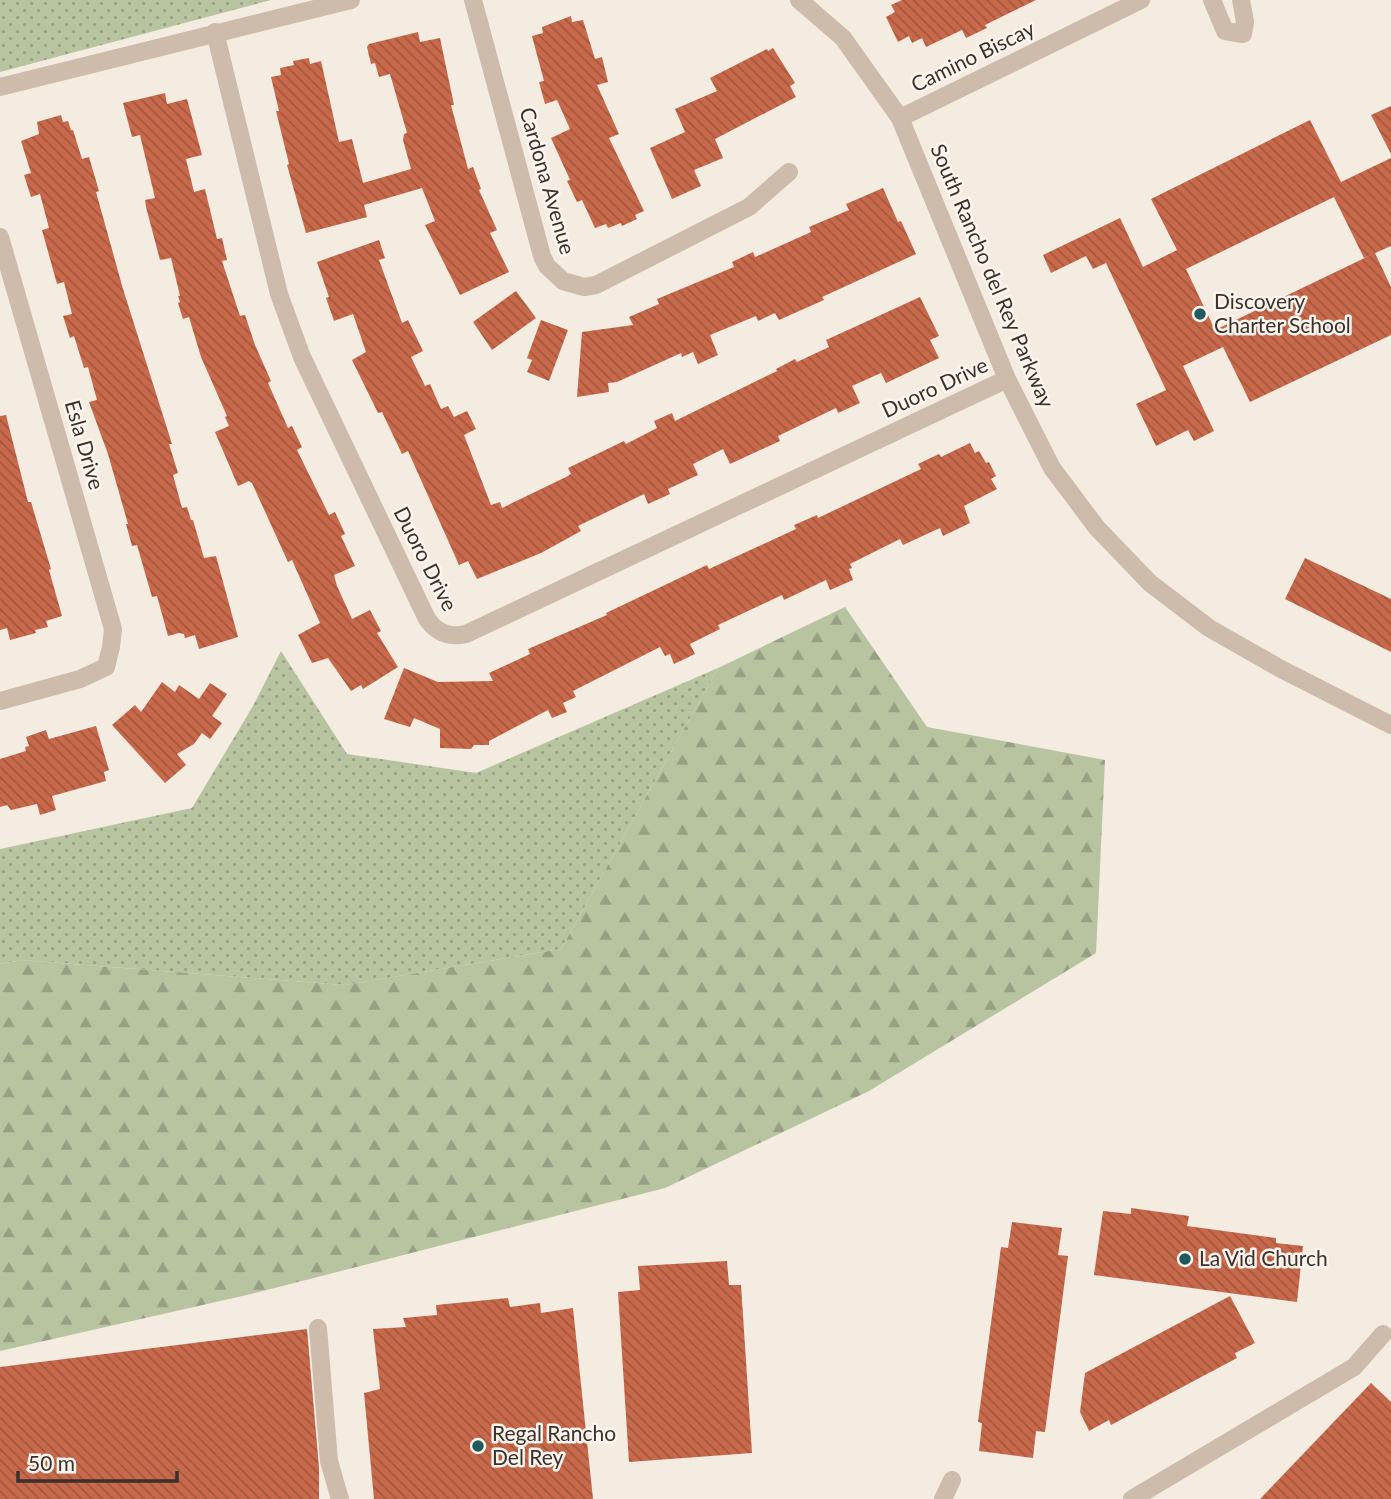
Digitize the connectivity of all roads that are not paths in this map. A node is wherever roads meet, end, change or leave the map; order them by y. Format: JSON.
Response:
{"nodes":[{"id":1,"x":351,"y":0,"type":"edge"},
{"id":2,"x":473,"y":0,"type":"edge"},
{"id":3,"x":799,"y":0,"type":"edge"},
{"id":4,"x":1141,"y":0,"type":"edge"},
{"id":5,"x":1212,"y":0,"type":"edge"},
{"id":6,"x":1241,"y":0,"type":"edge"},
{"id":7,"x":215,"y":32,"type":"junction"},
{"id":8,"x":0,"y":87,"type":"edge"},
{"id":9,"x":900,"y":118,"type":"junction"},
{"id":10,"x":789,"y":172,"type":"dead end"},
{"id":11,"x":0,"y":237,"type":"edge"},
{"id":12,"x":1007,"y":379,"type":"junction"},
{"id":13,"x":0,"y":701,"type":"edge"},
{"id":14,"x":1391,"y":725,"type":"edge"},
{"id":15,"x":318,"y":1328,"type":"dead end"},
{"id":16,"x":1383,"y":1335,"type":"dead end"},
{"id":17,"x":952,"y":1480,"type":"dead end"},
{"id":18,"x":341,"y":1499,"type":"edge"},
{"id":19,"x":943,"y":1499,"type":"edge"},
{"id":20,"x":1132,"y":1499,"type":"edge"}],
"edges":[{"from":1,"to":7,"type":"street"},
{"from":2,"to":10,"type":"street","name":"Cardona Avenue"},
{"from":3,"to":9,"type":"street","name":"South Rancho del Rey Parkway"},
{"from":4,"to":9,"type":"street","name":"Camino Biscay"},
{"from":5,"to":6,"type":"street"},
{"from":7,"to":8,"type":"street"},
{"from":7,"to":12,"type":"street","name":"Duoro Drive"},
{"from":9,"to":12,"type":"street","name":"South Rancho del Rey Parkway"},
{"from":11,"to":13,"type":"street","name":"Esla Drive"},
{"from":12,"to":14,"type":"street","name":"South Rancho del Rey Parkway"},
{"from":15,"to":18,"type":"street"},
{"from":16,"to":20,"type":"street"},
{"from":17,"to":19,"type":"street"}]}
